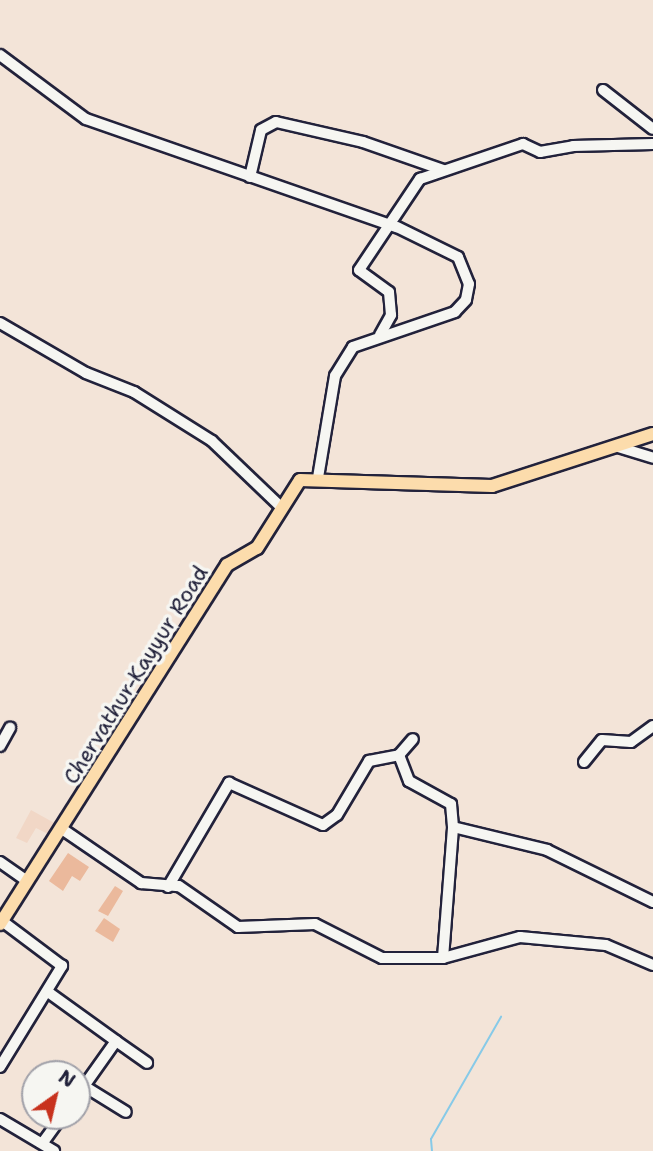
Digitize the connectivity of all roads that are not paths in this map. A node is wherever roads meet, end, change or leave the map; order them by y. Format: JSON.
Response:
{"nodes":[{"id":1,"x":0,"y":55,"type":"edge"},
{"id":2,"x":603,"y":90,"type":"dead end"},
{"id":3,"x":653,"y":130,"type":"edge"},
{"id":4,"x":653,"y":144,"type":"edge"},
{"id":5,"x":443,"y":170,"type":"junction"},
{"id":6,"x":250,"y":177,"type":"junction"},
{"id":7,"x":387,"y":224,"type":"junction"},
{"id":8,"x":0,"y":323,"type":"edge"},
{"id":9,"x":380,"y":335,"type":"junction"},
{"id":10,"x":653,"y":434,"type":"edge"},
{"id":11,"x":618,"y":447,"type":"junction"},
{"id":12,"x":653,"y":458,"type":"edge"},
{"id":13,"x":318,"y":478,"type":"junction"},
{"id":14,"x":282,"y":508,"type":"junction"},
{"id":15,"x":653,"y":726,"type":"edge"},
{"id":16,"x":10,"y":728,"type":"dead end"},
{"id":17,"x":413,"y":739,"type":"dead end"},
{"id":18,"x":0,"y":746,"type":"edge"},
{"id":19,"x":400,"y":755,"type":"junction"},
{"id":20,"x":584,"y":762,"type":"dead end"},
{"id":21,"x":453,"y":827,"type":"junction"},
{"id":22,"x":62,"y":829,"type":"junction"},
{"id":23,"x":0,"y":862,"type":"edge"},
{"id":24,"x":26,"y":880,"type":"junction"},
{"id":25,"x":168,"y":887,"type":"junction"},
{"id":26,"x":653,"y":902,"type":"edge"},
{"id":27,"x":1,"y":922,"type":"edge"},
{"id":28,"x":443,"y":958,"type":"junction"},
{"id":29,"x":653,"y":965,"type":"edge"},
{"id":30,"x":48,"y":992,"type":"junction"},
{"id":31,"x":116,"y":1041,"type":"junction"},
{"id":32,"x":148,"y":1063,"type":"dead end"},
{"id":33,"x":0,"y":1067,"type":"edge"},
{"id":34,"x":91,"y":1076,"type":"edge"},
{"id":35,"x":91,"y":1096,"type":"edge"},
{"id":36,"x":127,"y":1111,"type":"dead end"},
{"id":37,"x":0,"y":1119,"type":"edge"},
{"id":38,"x":52,"y":1130,"type":"edge"},
{"id":39,"x":44,"y":1141,"type":"junction"},
{"id":40,"x":54,"y":1151,"type":"edge"}],
"edges":[{"from":1,"to":6,"type":"street"},
{"from":2,"to":3,"type":"street"},
{"from":4,"to":5,"type":"street"},
{"from":5,"to":6,"type":"street"},
{"from":5,"to":7,"type":"street"},
{"from":6,"to":7,"type":"street"},
{"from":7,"to":9,"type":"street"},
{"from":7,"to":9,"type":"street"},
{"from":8,"to":14,"type":"street"},
{"from":9,"to":13,"type":"street"},
{"from":10,"to":11,"type":"main road"},
{"from":11,"to":12,"type":"street"},
{"from":11,"to":13,"type":"main road"},
{"from":13,"to":14,"type":"main road","name":"Chervathur-Kayyur Road"},
{"from":14,"to":22,"type":"main road","name":"Chervathur-Kayyur Road"},
{"from":15,"to":20,"type":"street"},
{"from":16,"to":18,"type":"street"},
{"from":17,"to":19,"type":"street"},
{"from":19,"to":21,"type":"street"},
{"from":19,"to":25,"type":"street"},
{"from":21,"to":26,"type":"street"},
{"from":21,"to":28,"type":"street"},
{"from":22,"to":24,"type":"main road","name":"Chervathur-Kayyur Road"},
{"from":22,"to":25,"type":"street"},
{"from":23,"to":24,"type":"street"},
{"from":24,"to":27,"type":"main road","name":"Chervathur-Kayyur Road"},
{"from":25,"to":28,"type":"street"},
{"from":27,"to":30,"type":"street"},
{"from":28,"to":29,"type":"street"},
{"from":30,"to":31,"type":"street"},
{"from":30,"to":33,"type":"street"},
{"from":31,"to":32,"type":"street"},
{"from":31,"to":34,"type":"street"},
{"from":35,"to":36,"type":"street"},
{"from":37,"to":39,"type":"street"},
{"from":38,"to":39,"type":"street"},
{"from":39,"to":40,"type":"street"}]}
